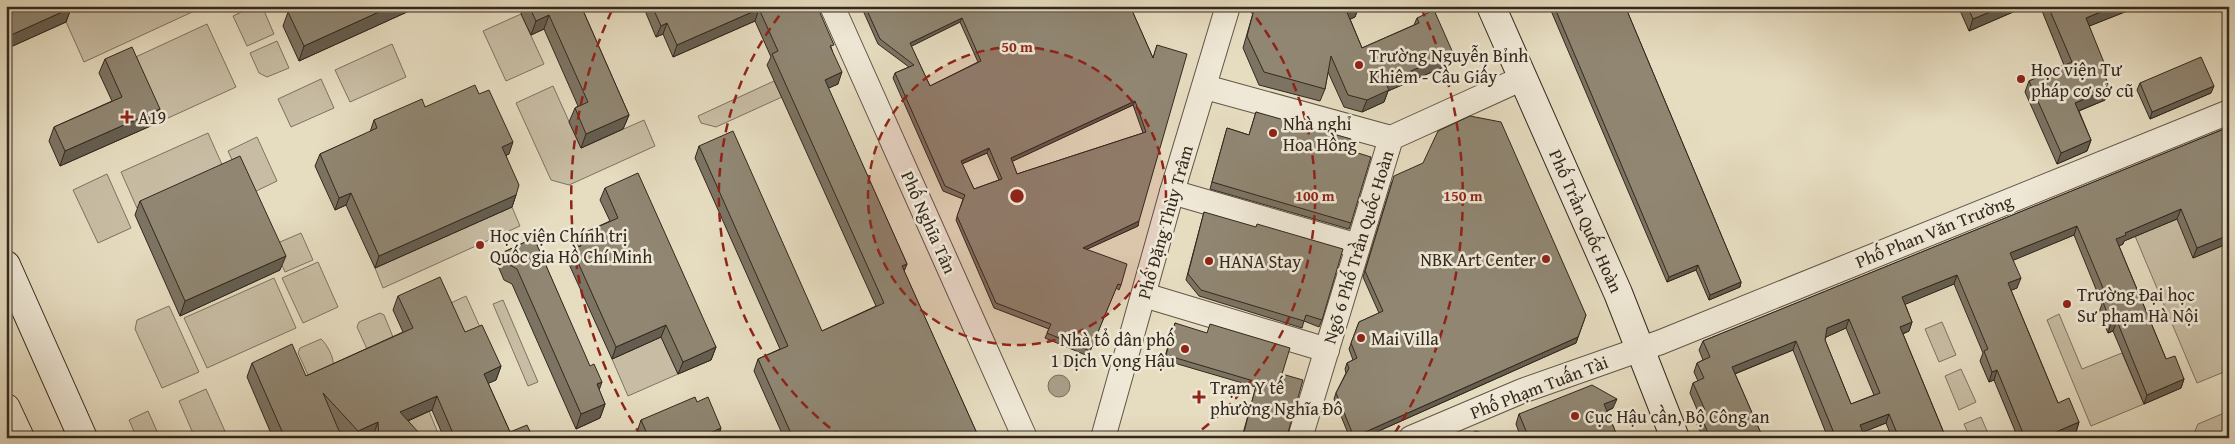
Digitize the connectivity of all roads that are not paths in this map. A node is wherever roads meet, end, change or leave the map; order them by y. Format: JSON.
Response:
{"nodes":[{"id":1,"x":832,"y":6,"type":"edge"},
{"id":2,"x":1228,"y":6,"type":"edge"},
{"id":3,"x":1491,"y":6,"type":"edge"},
{"id":4,"x":1523,"y":78,"type":"junction"},
{"id":5,"x":1206,"y":87,"type":"junction"},
{"id":6,"x":2229,"y":112,"type":"edge"},
{"id":7,"x":1391,"y":138,"type":"junction"},
{"id":8,"x":1172,"y":192,"type":"junction"},
{"id":9,"x":1358,"y":246,"type":"junction"},
{"id":10,"x":6,"y":265,"type":"edge"},
{"id":11,"x":1144,"y":295,"type":"junction"},
{"id":12,"x":1639,"y":349,"type":"junction"},
{"id":13,"x":1327,"y":350,"type":"junction"},
{"id":14,"x":6,"y":408,"type":"edge"},
{"id":15,"x":20,"y":438,"type":"edge"},
{"id":16,"x":83,"y":438,"type":"edge"},
{"id":17,"x":1025,"y":438,"type":"edge"},
{"id":18,"x":1104,"y":438,"type":"edge"},
{"id":19,"x":1300,"y":438,"type":"edge"},
{"id":20,"x":1411,"y":438,"type":"edge"},
{"id":21,"x":1675,"y":438,"type":"edge"}],
"edges":[{"from":1,"to":17,"type":"street","name":"Phố Nghĩa Tân"},
{"from":2,"to":5,"type":"street","name":"Phố Đặng Thùy Trâm"},
{"from":3,"to":4,"type":"street","name":"Phố Trần Quốc Hoàn"},
{"from":4,"to":7,"type":"street","name":"Ngõ 6 Phố Trần Quốc Hoàn"},
{"from":4,"to":12,"type":"street","name":"Phố Trần Quốc Hoàn"},
{"from":5,"to":7,"type":"street"},
{"from":5,"to":8,"type":"street","name":"Phố Đặng Thùy Trâm"},
{"from":6,"to":12,"type":"street","name":"Phố Phan Văn Trường"},
{"from":7,"to":9,"type":"street","name":"Ngõ 6 Phố Trần Quốc Hoàn"},
{"from":8,"to":9,"type":"street"},
{"from":8,"to":11,"type":"street","name":"Phố Đặng Thùy Trâm"},
{"from":9,"to":13,"type":"street","name":"Ngõ 6 Phố Trần Quốc Hoàn"},
{"from":10,"to":16,"type":"street"},
{"from":11,"to":13,"type":"street"},
{"from":11,"to":18,"type":"street","name":"Phố Đặng Thùy Trâm"},
{"from":12,"to":20,"type":"street","name":"Phố Phạm Tuấn Tài"},
{"from":12,"to":21,"type":"street","name":"Phố Trần Quốc Hoàn"},
{"from":13,"to":19,"type":"street","name":"Ngõ 6 Phố Trần Quốc Hoàn"},
{"from":14,"to":15,"type":"street"}]}
